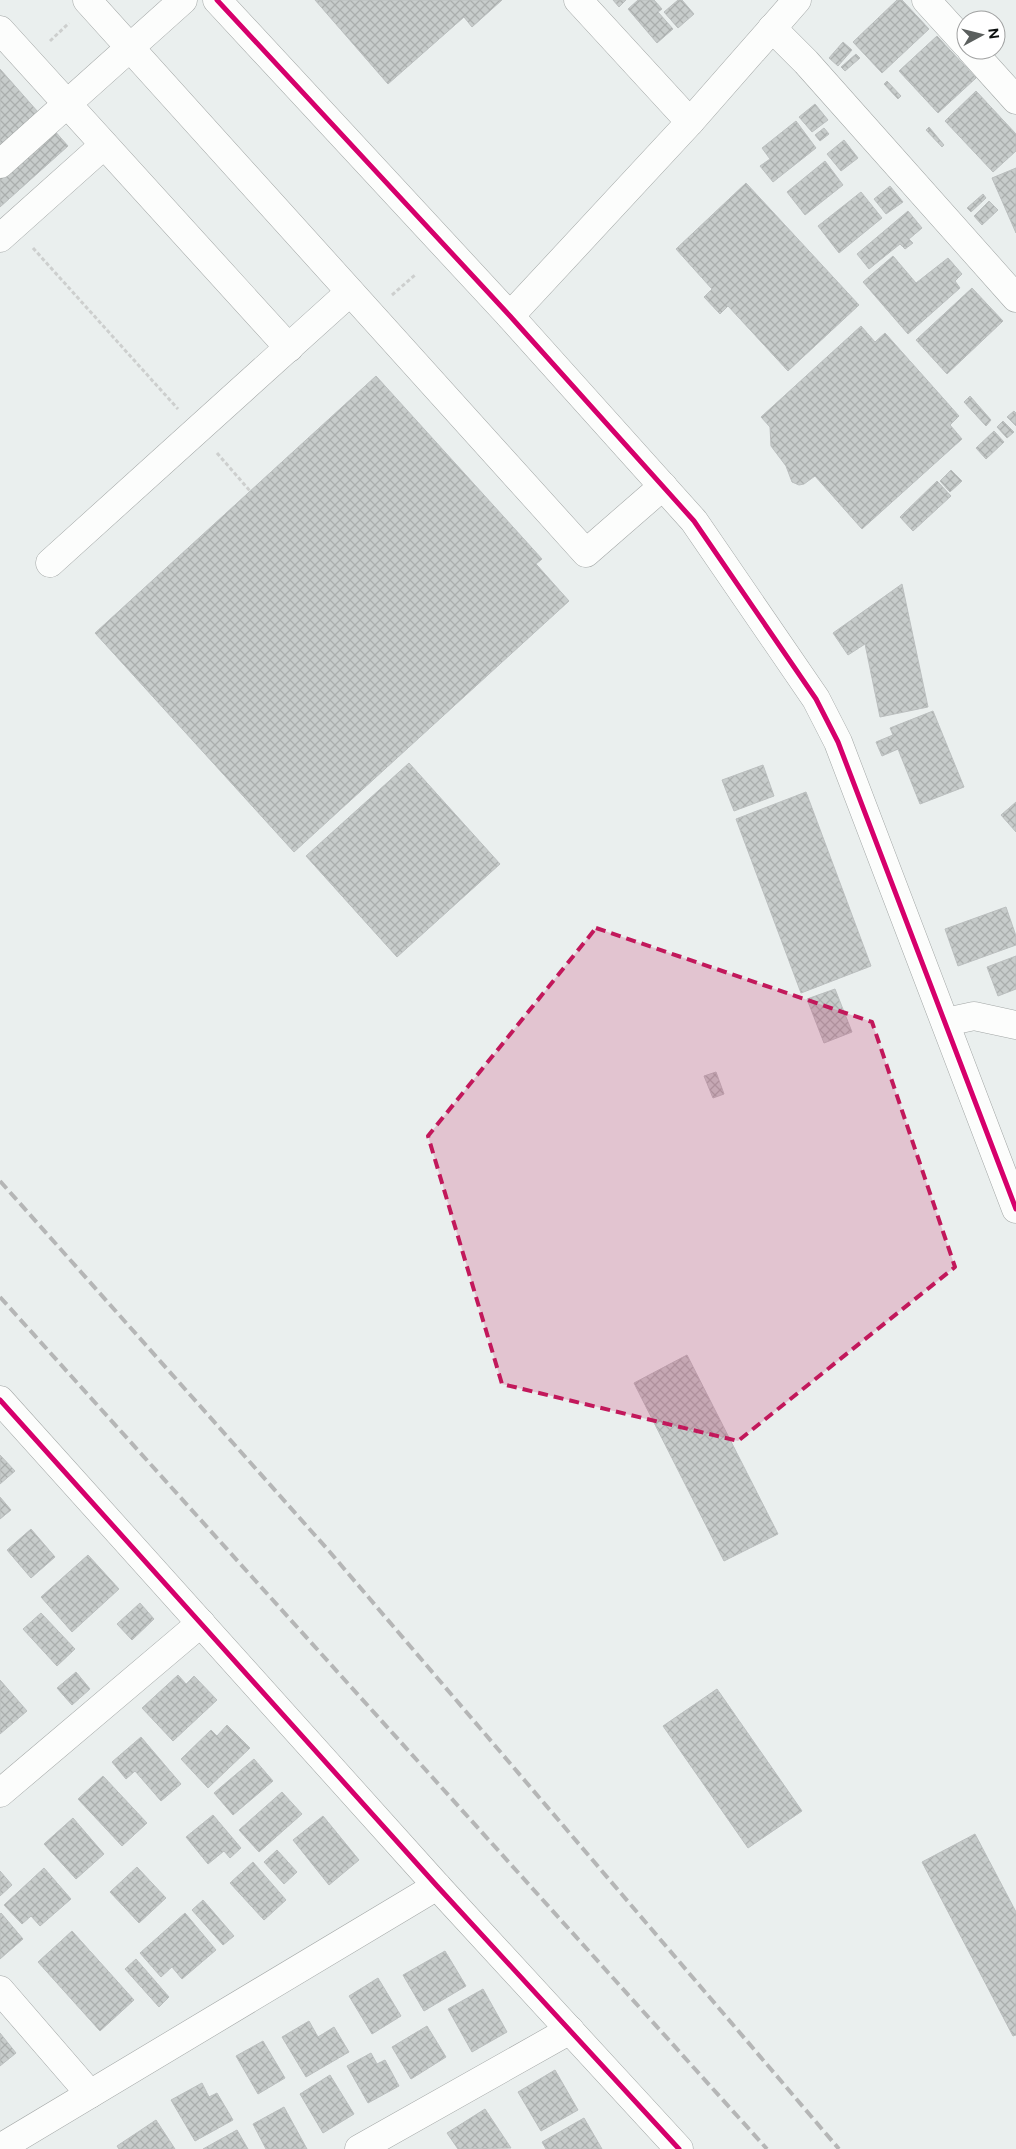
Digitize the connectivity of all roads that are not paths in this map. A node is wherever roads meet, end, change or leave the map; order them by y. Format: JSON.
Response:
{"nodes":[{"id":1,"x":183,"y":0,"type":"edge"},
{"id":2,"x":217,"y":0,"type":"edge"},
{"id":3,"x":578,"y":0,"type":"edge"},
{"id":4,"x":797,"y":0,"type":"edge"},
{"id":5,"x":926,"y":0,"type":"edge"},
{"id":6,"x":92,"y":6,"type":"edge"},
{"id":7,"x":772,"y":28,"type":"junction"},
{"id":8,"x":0,"y":30,"type":"edge"},
{"id":9,"x":956,"y":33,"type":"edge"},
{"id":10,"x":130,"y":47,"type":"junction"},
{"id":11,"x":980,"y":60,"type":"edge"},
{"id":12,"x":1016,"y":100,"type":"edge"},
{"id":13,"x":67,"y":104,"type":"junction"},
{"id":14,"x":690,"y":122,"type":"junction"},
{"id":15,"x":104,"y":145,"type":"junction"},
{"id":16,"x":0,"y":164,"type":"edge"},
{"id":17,"x":0,"y":238,"type":"edge"},
{"id":18,"x":350,"y":292,"type":"junction"},
{"id":19,"x":1016,"y":298,"type":"edge"},
{"id":20,"x":510,"y":316,"type":"junction"},
{"id":21,"x":289,"y":348,"type":"junction"},
{"id":22,"x":664,"y":486,"type":"junction"},
{"id":23,"x":50,"y":563,"type":"dead end"},
{"id":24,"x":946,"y":1022,"type":"junction"},
{"id":25,"x":1016,"y":1025,"type":"edge"},
{"id":26,"x":1016,"y":1209,"type":"edge"},
{"id":27,"x":0,"y":1400,"type":"edge"},
{"id":28,"x":201,"y":1623,"type":"junction"},
{"id":29,"x":0,"y":1793,"type":"edge"},
{"id":30,"x":437,"y":1886,"type":"junction"},
{"id":31,"x":0,"y":1990,"type":"edge"},
{"id":32,"x":570,"y":2030,"type":"junction"},
{"id":33,"x":90,"y":2094,"type":"junction"},
{"id":34,"x":395,"y":2140,"type":"edge"},
{"id":35,"x":0,"y":2148,"type":"edge"},
{"id":36,"x":359,"y":2149,"type":"edge"},
{"id":37,"x":679,"y":2149,"type":"edge"}],
"edges":[{"from":1,"to":10,"type":"street"},
{"from":2,"to":20,"type":"street"},
{"from":3,"to":14,"type":"street"},
{"from":4,"to":7,"type":"street"},
{"from":5,"to":9,"type":"street"},
{"from":6,"to":10,"type":"street"},
{"from":7,"to":14,"type":"street"},
{"from":7,"to":19,"type":"street"},
{"from":8,"to":13,"type":"street"},
{"from":10,"to":13,"type":"street"},
{"from":10,"to":18,"type":"street"},
{"from":11,"to":12,"type":"street"},
{"from":13,"to":15,"type":"street"},
{"from":13,"to":16,"type":"street"},
{"from":14,"to":20,"type":"street"},
{"from":15,"to":17,"type":"street"},
{"from":15,"to":21,"type":"street"},
{"from":18,"to":21,"type":"street"},
{"from":18,"to":22,"type":"street"},
{"from":20,"to":22,"type":"street"},
{"from":21,"to":23,"type":"street"},
{"from":22,"to":24,"type":"street"},
{"from":24,"to":25,"type":"street"},
{"from":24,"to":26,"type":"street"},
{"from":27,"to":28,"type":"street"},
{"from":28,"to":29,"type":"street"},
{"from":28,"to":30,"type":"street"},
{"from":30,"to":32,"type":"street"},
{"from":30,"to":33,"type":"street"},
{"from":31,"to":33,"type":"street"},
{"from":32,"to":34,"type":"street"},
{"from":32,"to":37,"type":"street"},
{"from":33,"to":35,"type":"street"},
{"from":34,"to":36,"type":"street"}]}
